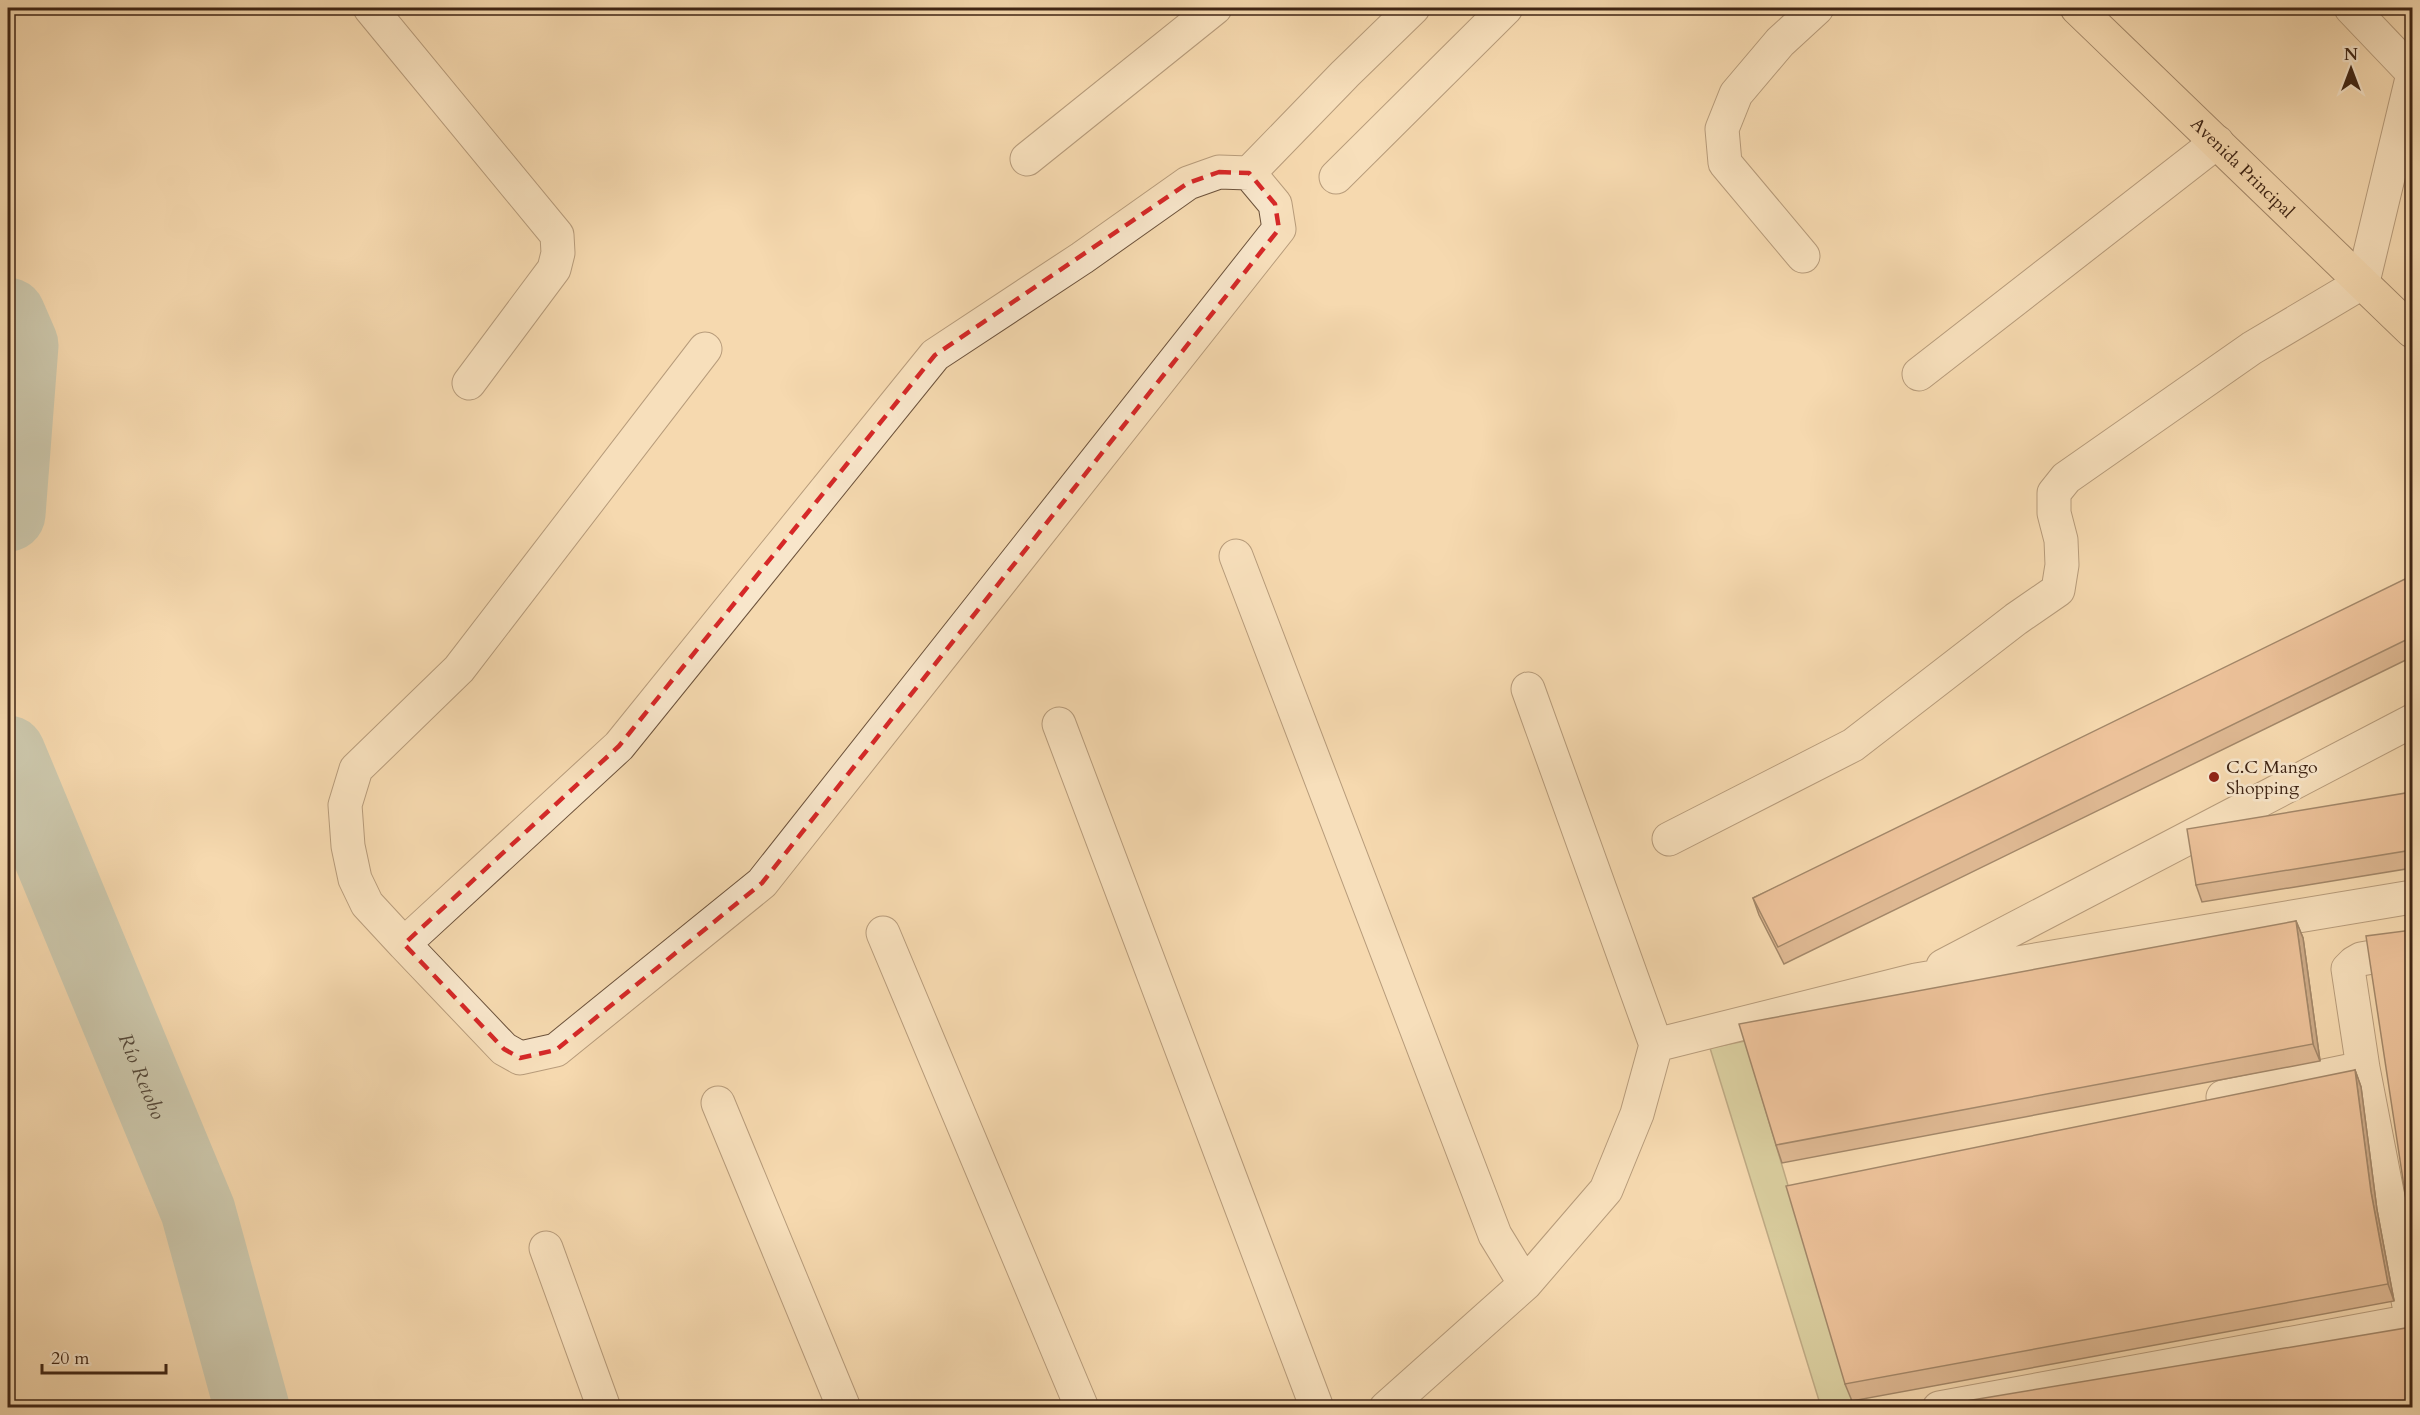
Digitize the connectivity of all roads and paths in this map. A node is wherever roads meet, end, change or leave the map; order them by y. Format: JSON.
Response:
{"nodes":[{"id":1,"x":370,"y":8,"type":"edge"},
{"id":2,"x":1215,"y":8,"type":"edge"},
{"id":3,"x":1413,"y":8,"type":"edge"},
{"id":4,"x":1506,"y":8,"type":"edge"},
{"id":5,"x":1817,"y":8,"type":"edge"},
{"id":6,"x":2077,"y":8,"type":"edge"},
{"id":7,"x":2351,"y":8,"type":"edge"},
{"id":8,"x":2412,"y":72,"type":"edge"},
{"id":9,"x":2412,"y":78,"type":"edge"},
{"id":10,"x":2217,"y":142,"type":"junction"},
{"id":11,"x":1027,"y":159,"type":"dead end"},
{"id":12,"x":1249,"y":173,"type":"junction"},
{"id":13,"x":1336,"y":177,"type":"dead end"},
{"id":14,"x":1803,"y":256,"type":"dead end"},
{"id":15,"x":2372,"y":291,"type":"junction"},
{"id":16,"x":2412,"y":293,"type":"edge"},
{"id":17,"x":2411,"y":331,"type":"edge"},
{"id":18,"x":705,"y":349,"type":"dead end"},
{"id":19,"x":1919,"y":374,"type":"dead end"},
{"id":20,"x":469,"y":383,"type":"dead end"},
{"id":21,"x":1236,"y":556,"type":"dead end"},
{"id":22,"x":1527,"y":689,"type":"dead end"},
{"id":23,"x":2412,"y":722,"type":"edge"},
{"id":24,"x":1059,"y":724,"type":"dead end"},
{"id":25,"x":1669,"y":839,"type":"dead end"},
{"id":26,"x":2412,"y":897,"type":"edge"},
{"id":27,"x":883,"y":933,"type":"dead end"},
{"id":28,"x":404,"y":944,"type":"junction"},
{"id":29,"x":2412,"y":950,"type":"edge"},
{"id":30,"x":1916,"y":980,"type":"junction"},
{"id":31,"x":1656,"y":1045,"type":"junction"},
{"id":32,"x":2363,"y":1068,"type":"junction"},
{"id":33,"x":2200,"y":1102,"type":"edge"},
{"id":34,"x":718,"y":1103,"type":"dead end"},
{"id":35,"x":546,"y":1248,"type":"dead end"},
{"id":36,"x":1525,"y":1284,"type":"junction"},
{"id":37,"x":604,"y":1407,"type":"edge"},
{"id":38,"x":844,"y":1407,"type":"edge"},
{"id":39,"x":1082,"y":1407,"type":"edge"},
{"id":40,"x":1317,"y":1407,"type":"edge"},
{"id":41,"x":1386,"y":1407,"type":"edge"},
{"id":42,"x":1939,"y":1407,"type":"edge"}],
"edges":[{"from":1,"to":20,"type":"street"},
{"from":2,"to":11,"type":"street"},
{"from":3,"to":12,"type":"street"},
{"from":4,"to":13,"type":"street"},
{"from":5,"to":14,"type":"street"},
{"from":6,"to":10,"type":"main road","name":"Avenida Principal"},
{"from":7,"to":8,"type":"street"},
{"from":9,"to":15,"type":"street"},
{"from":10,"to":15,"type":"main road","name":"Avenida Principal"},
{"from":10,"to":19,"type":"street"},
{"from":12,"to":28,"type":"street"},
{"from":12,"to":28,"type":"street"},
{"from":15,"to":16,"type":"main road"},
{"from":15,"to":17,"type":"main road","name":"Avenida Principal"},
{"from":15,"to":25,"type":"street"},
{"from":18,"to":28,"type":"street"},
{"from":21,"to":36,"type":"street"},
{"from":22,"to":31,"type":"street"},
{"from":23,"to":30,"type":"street"},
{"from":24,"to":40,"type":"street"},
{"from":26,"to":30,"type":"street"},
{"from":27,"to":39,"type":"street"},
{"from":29,"to":32,"type":"street"},
{"from":30,"to":31,"type":"street"},
{"from":31,"to":36,"type":"street"},
{"from":32,"to":33,"type":"street"},
{"from":32,"to":42,"type":"street"},
{"from":34,"to":38,"type":"street"},
{"from":35,"to":37,"type":"street"},
{"from":36,"to":41,"type":"street"}]}
